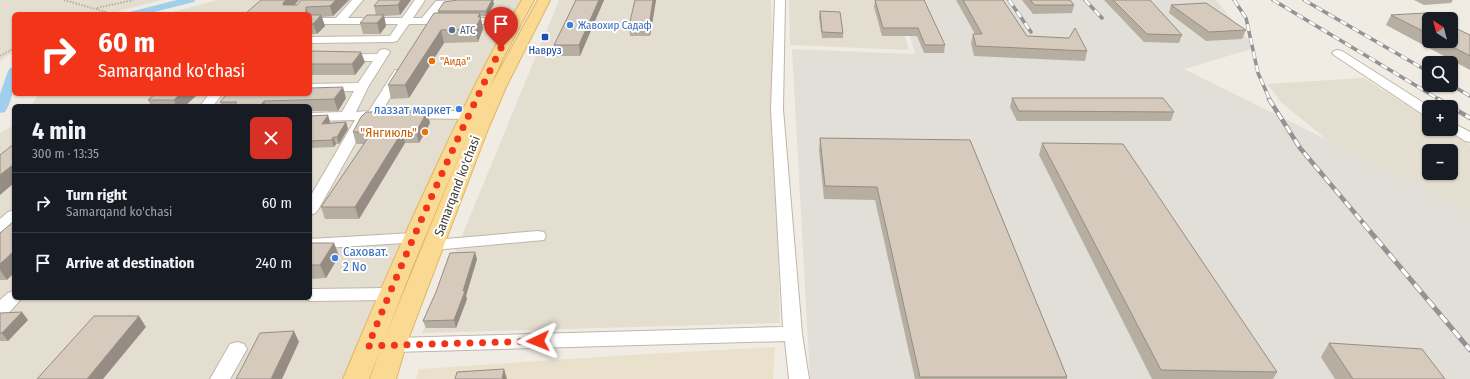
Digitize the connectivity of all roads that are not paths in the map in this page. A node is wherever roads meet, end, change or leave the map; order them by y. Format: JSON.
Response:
{"nodes":[{"id":1,"x":358,"y":0,"type":"edge"},
{"id":2,"x":460,"y":0,"type":"edge"},
{"id":3,"x":528,"y":0,"type":"edge"},
{"id":4,"x":544,"y":0,"type":"edge"},
{"id":5,"x":780,"y":0,"type":"edge"},
{"id":6,"x":419,"y":1,"type":"edge"},
{"id":7,"x":440,"y":2,"type":"junction"},
{"id":8,"x":405,"y":20,"type":"junction"},
{"id":9,"x":429,"y":20,"type":"junction"},
{"id":10,"x":312,"y":21,"type":"edge"},
{"id":11,"x":339,"y":21,"type":"junction"},
{"id":12,"x":515,"y":21,"type":"junction"},
{"id":13,"x":424,"y":34,"type":"edge"},
{"id":14,"x":393,"y":39,"type":"junction"},
{"id":15,"x":312,"y":40,"type":"edge"},
{"id":16,"x":1338,"y":53,"type":"dead end"},
{"id":17,"x":312,"y":58,"type":"edge"},
{"id":18,"x":380,"y":58,"type":"junction"},
{"id":19,"x":407,"y":61,"type":"edge"},
{"id":20,"x":362,"y":87,"type":"junction"},
{"id":21,"x":312,"y":88,"type":"edge"},
{"id":22,"x":214,"y":96,"type":"edge"},
{"id":23,"x":208,"y":104,"type":"edge"},
{"id":24,"x":1422,"y":107,"type":"edge"},
{"id":25,"x":368,"y":115,"type":"junction"},
{"id":26,"x":468,"y":115,"type":"junction"},
{"id":27,"x":347,"y":116,"type":"junction"},
{"id":28,"x":312,"y":117,"type":"edge"},
{"id":29,"x":1458,"y":130,"type":"edge"},
{"id":30,"x":1470,"y":138,"type":"edge"},
{"id":31,"x":312,"y":207,"type":"edge"},
{"id":32,"x":12,"y":217,"type":"edge"},
{"id":33,"x":0,"y":227,"type":"edge"},
{"id":34,"x":538,"y":236,"type":"dead end"},
{"id":35,"x":413,"y":238,"type":"junction"},
{"id":36,"x":312,"y":244,"type":"edge"},
{"id":37,"x":434,"y":245,"type":"junction"},
{"id":38,"x":389,"y":294,"type":"junction"},
{"id":39,"x":312,"y":295,"type":"edge"},
{"id":40,"x":793,"y":334,"type":"junction"},
{"id":41,"x":394,"y":345,"type":"junction"},
{"id":42,"x":368,"y":346,"type":"junction"},
{"id":43,"x":237,"y":349,"type":"dead end"},
{"id":44,"x":220,"y":379,"type":"edge"},
{"id":45,"x":356,"y":379,"type":"edge"},
{"id":46,"x":382,"y":379,"type":"edge"},
{"id":47,"x":799,"y":379,"type":"edge"}],
"edges":[{"from":1,"to":11,"type":"street"},
{"from":2,"to":7,"type":"street"},
{"from":3,"to":12,"type":"main road","name":"Samarqand ko'chasi"},
{"from":4,"to":37,"type":"main road","name":"Samarqand ko'chasi"},
{"from":5,"to":40,"type":"street"},
{"from":6,"to":7,"type":"street"},
{"from":6,"to":8,"type":"street"},
{"from":7,"to":9,"type":"street"},
{"from":8,"to":9,"type":"street"},
{"from":8,"to":11,"type":"street"},
{"from":8,"to":14,"type":"street"},
{"from":9,"to":12,"type":"street"},
{"from":9,"to":13,"type":"street"},
{"from":10,"to":11,"type":"street"},
{"from":12,"to":26,"type":"main road","name":"Samarqand ko'chasi"},
{"from":14,"to":15,"type":"street"},
{"from":14,"to":18,"type":"street"},
{"from":16,"to":24,"type":"street"},
{"from":17,"to":18,"type":"street"},
{"from":18,"to":20,"type":"street"},
{"from":19,"to":25,"type":"street"},
{"from":20,"to":21,"type":"street"},
{"from":20,"to":27,"type":"street"},
{"from":22,"to":23,"type":"street"},
{"from":25,"to":26,"type":"street"},
{"from":25,"to":27,"type":"street"},
{"from":25,"to":31,"type":"street"},
{"from":26,"to":35,"type":"main road","name":"Samarqand ko'chasi"},
{"from":27,"to":28,"type":"street"},
{"from":29,"to":30,"type":"street"},
{"from":32,"to":33,"type":"street"},
{"from":34,"to":37,"type":"street"},
{"from":35,"to":36,"type":"street"},
{"from":35,"to":38,"type":"main road","name":"Samarqand ko'chasi"},
{"from":37,"to":41,"type":"main road","name":"Samarqand ko'chasi"},
{"from":38,"to":39,"type":"street"},
{"from":38,"to":42,"type":"main road","name":"Samarqand ko'chasi"},
{"from":40,"to":41,"type":"street"},
{"from":40,"to":47,"type":"street"},
{"from":41,"to":42,"type":"main road"},
{"from":41,"to":46,"type":"main road","name":"Samarqand ko'chasi"},
{"from":42,"to":45,"type":"main road","name":"Samarqand ko'chasi"},
{"from":43,"to":44,"type":"street"}]}
